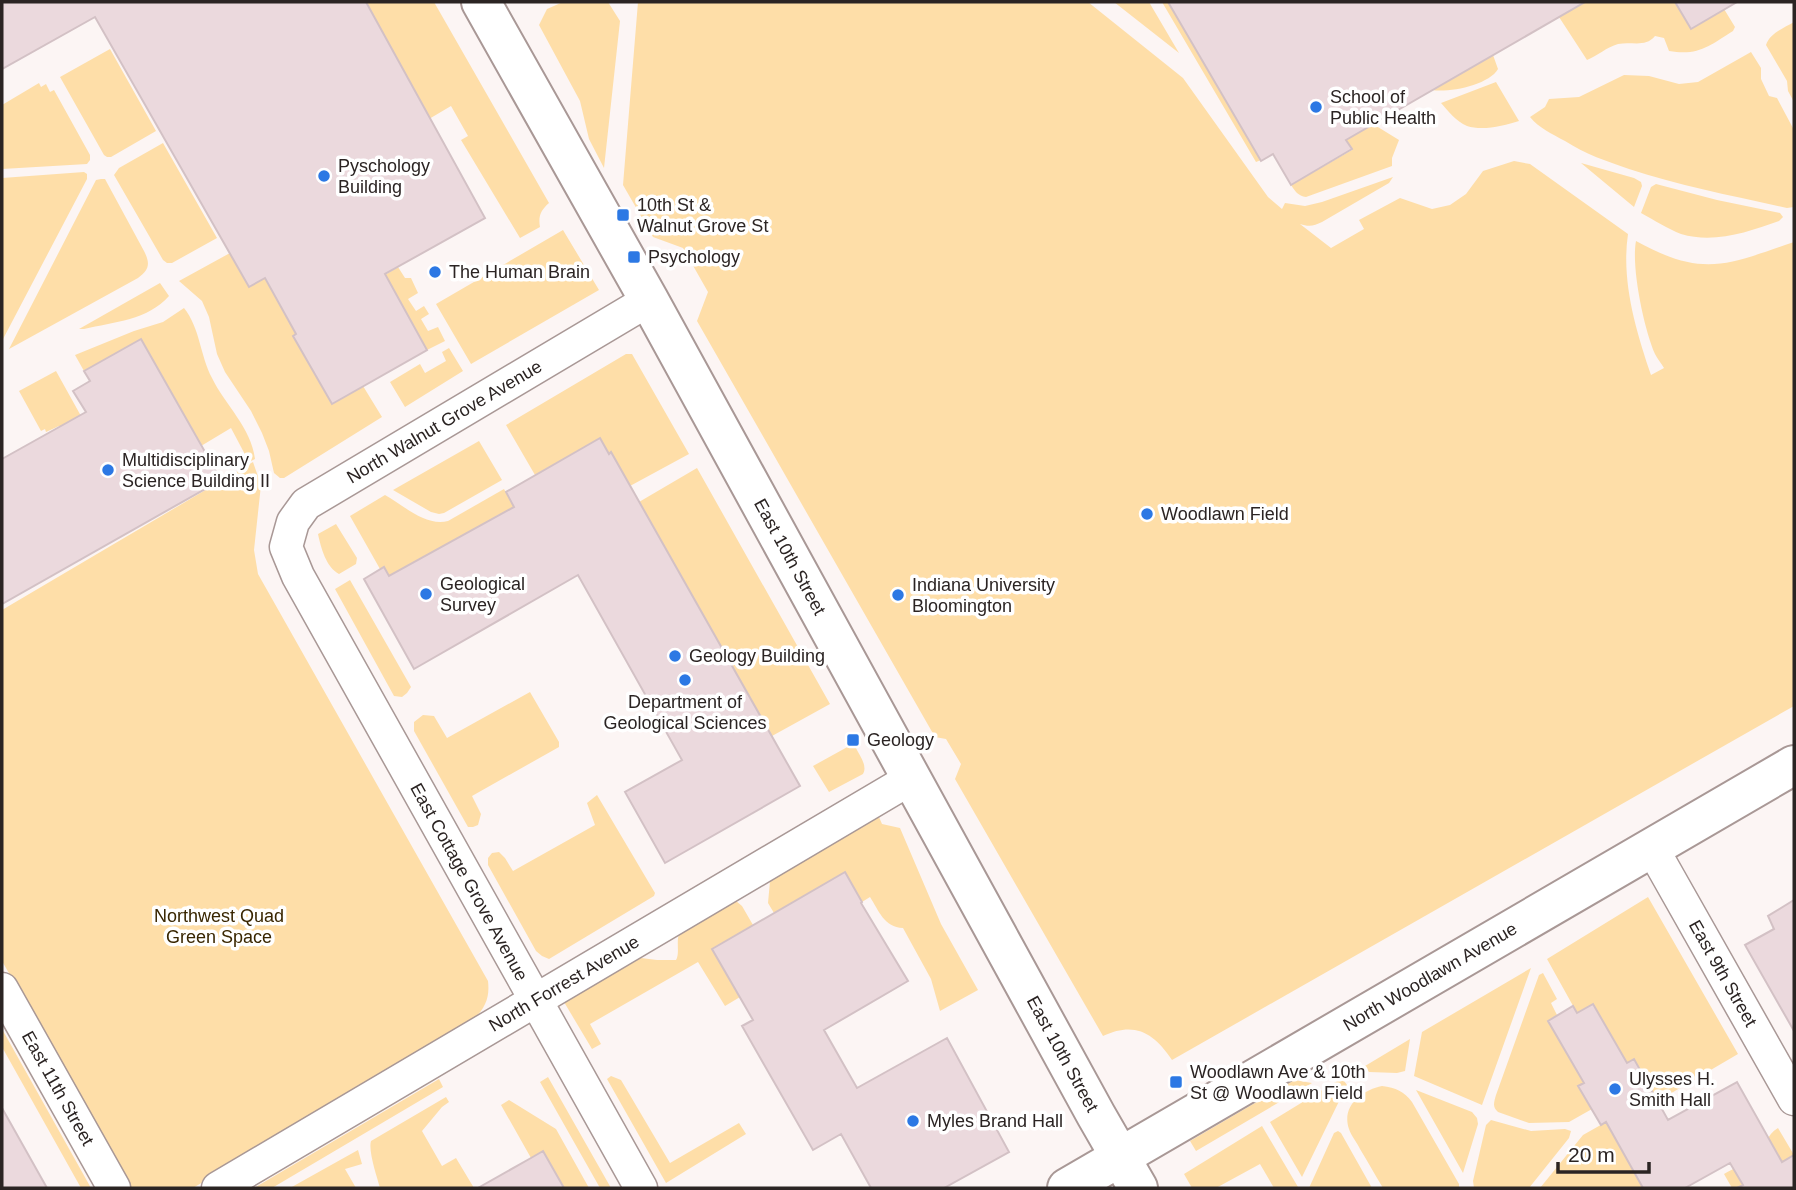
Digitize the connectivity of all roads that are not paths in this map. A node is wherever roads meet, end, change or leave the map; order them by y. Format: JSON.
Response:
{"nodes":[{"id":1,"x":481,"y":2,"type":"edge"},
{"id":2,"x":649,"y":300,"type":"junction"},
{"id":3,"x":298,"y":576,"type":"joint"},
{"id":4,"x":1794,"y":765,"type":"edge"},
{"id":5,"x":912,"y":778,"type":"junction"},
{"id":6,"x":1652,"y":848,"type":"junction"},
{"id":7,"x":2,"y":989,"type":"edge"},
{"id":8,"x":536,"y":1000,"type":"junction"},
{"id":9,"x":1794,"y":1099,"type":"edge"},
{"id":10,"x":1129,"y":1173,"type":"edge"},
{"id":11,"x":114,"y":1188,"type":"edge"},
{"id":12,"x":218,"y":1188,"type":"edge"},
{"id":13,"x":641,"y":1188,"type":"edge"},
{"id":14,"x":1067,"y":1188,"type":"edge"}],
"edges":[{"from":1,"to":2,"type":"street","name":"East 10th Street"},
{"from":2,"to":3,"type":"street","name":"North Walnut Grove Avenue"},
{"from":2,"to":5,"type":"street","name":"East 10th Street"},
{"from":3,"to":8,"type":"street","name":"East Cottage Grove Avenue"},
{"from":4,"to":6,"type":"street","name":"North Woodlawn Avenue"},
{"from":5,"to":8,"type":"street","name":"North Forrest Avenue"},
{"from":5,"to":10,"type":"street","name":"East 10th Street"},
{"from":6,"to":9,"type":"street","name":"East 9th Street"},
{"from":6,"to":10,"type":"street","name":"North Woodlawn Avenue"},
{"from":7,"to":11,"type":"street","name":"East 11th Street"},
{"from":8,"to":12,"type":"street","name":"North Forrest Avenue"},
{"from":8,"to":13,"type":"street","name":"East Cottage Grove Avenue"},
{"from":10,"to":14,"type":"street","name":"North Woodlawn Avenue"}]}
